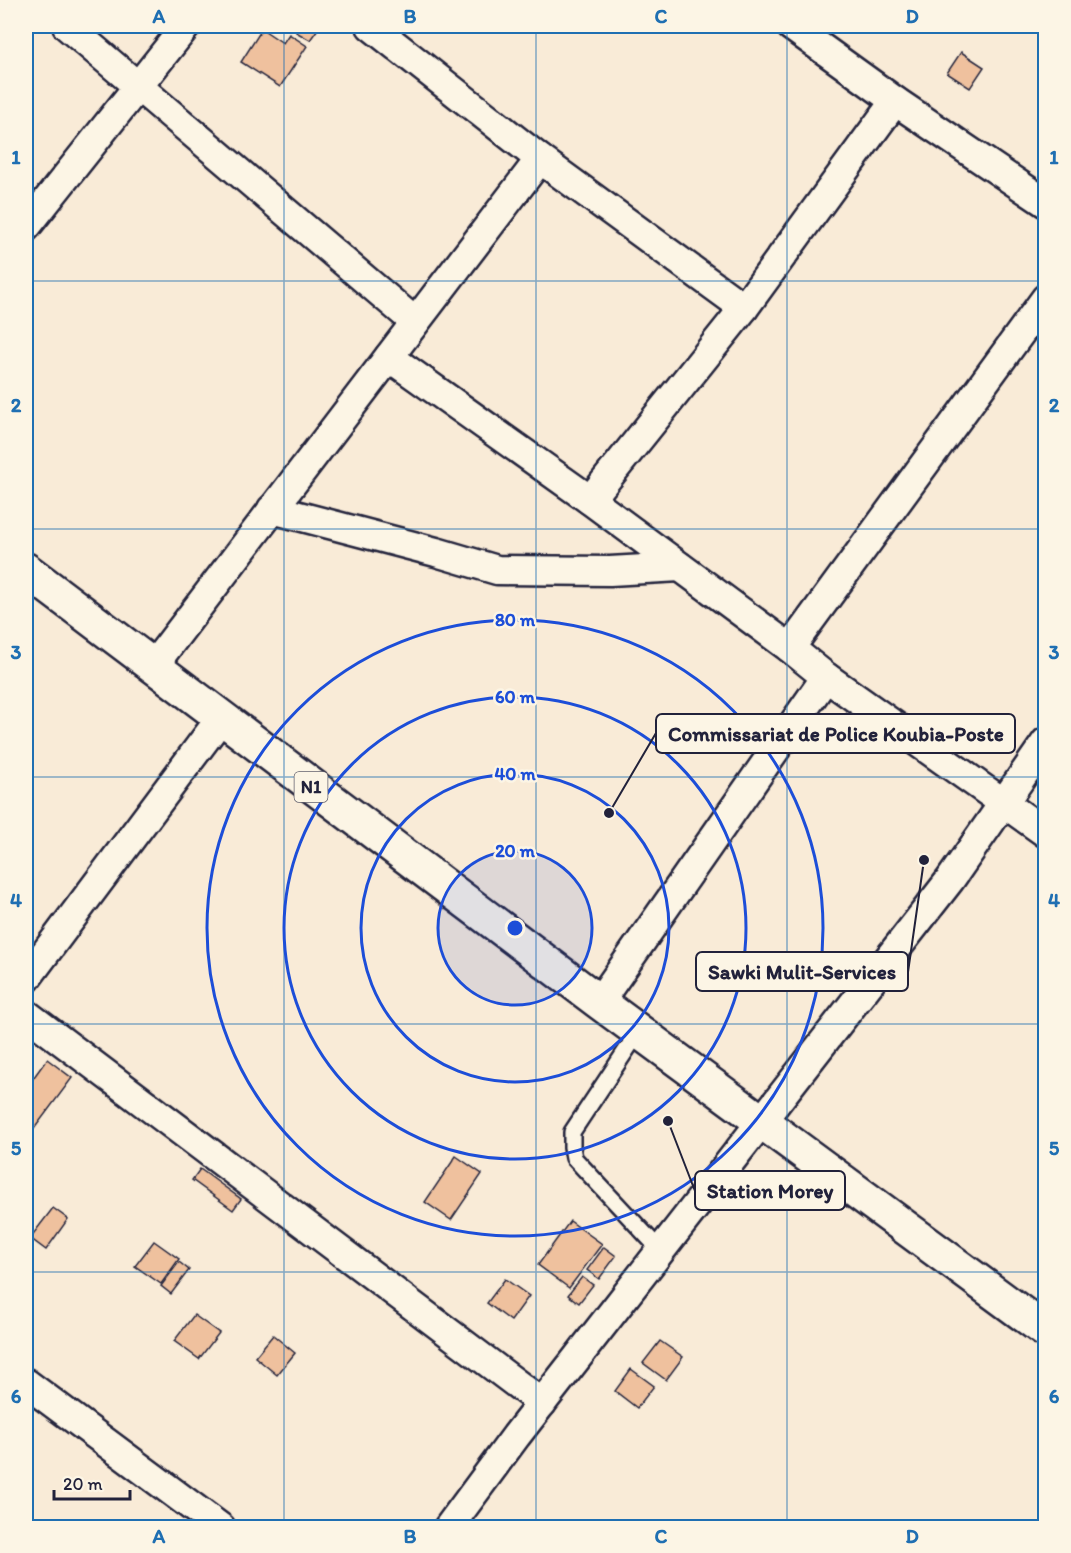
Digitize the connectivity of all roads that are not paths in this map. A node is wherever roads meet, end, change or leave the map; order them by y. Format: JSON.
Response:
{"nodes":[{"id":1,"x":68,"y":26,"type":"edge"},
{"id":2,"x":186,"y":26,"type":"edge"},
{"id":3,"x":371,"y":26,"type":"edge"},
{"id":4,"x":791,"y":26,"type":"edge"},
{"id":5,"x":138,"y":86,"type":"junction"},
{"id":6,"x":895,"y":101,"type":"junction"},
{"id":7,"x":540,"y":159,"type":"junction"},
{"id":8,"x":1046,"y":203,"type":"edge"},
{"id":9,"x":26,"y":227,"type":"edge"},
{"id":10,"x":1046,"y":298,"type":"edge"},
{"id":11,"x":744,"y":308,"type":"junction"},
{"id":12,"x":415,"y":322,"type":"junction"},
{"id":13,"x":389,"y":357,"type":"junction"},
{"id":14,"x":590,"y":500,"type":"junction"},
{"id":15,"x":272,"y":509,"type":"junction"},
{"id":16,"x":680,"y":567,"type":"junction"},
{"id":17,"x":26,"y":570,"type":"edge"},
{"id":18,"x":790,"y":648,"type":"junction"},
{"id":19,"x":153,"y":666,"type":"junction"},
{"id":20,"x":826,"y":677,"type":"junction"},
{"id":21,"x":221,"y":718,"type":"junction"},
{"id":22,"x":1046,"y":742,"type":"edge"},
{"id":23,"x":1003,"y":802,"type":"junction"},
{"id":24,"x":1046,"y":805,"type":"edge"},
{"id":25,"x":1046,"y":833,"type":"edge"},
{"id":26,"x":26,"y":979,"type":"edge"},
{"id":27,"x":598,"y":1002,"type":"junction"},
{"id":28,"x":26,"y":1014,"type":"edge"},
{"id":29,"x":639,"y":1031,"type":"junction"},
{"id":30,"x":761,"y":1121,"type":"junction"},
{"id":31,"x":661,"y":1251,"type":"junction"},
{"id":32,"x":1046,"y":1331,"type":"edge"},
{"id":33,"x":26,"y":1383,"type":"edge"},
{"id":34,"x":542,"y":1403,"type":"junction"},
{"id":35,"x":221,"y":1527,"type":"edge"},
{"id":36,"x":448,"y":1527,"type":"edge"}],
"edges":[{"from":1,"to":5,"type":"street"},
{"from":2,"to":5,"type":"street"},
{"from":3,"to":7,"type":"street"},
{"from":4,"to":6,"type":"street"},
{"from":5,"to":9,"type":"street"},
{"from":5,"to":12,"type":"street"},
{"from":6,"to":8,"type":"street"},
{"from":6,"to":11,"type":"street"},
{"from":7,"to":11,"type":"street"},
{"from":7,"to":12,"type":"street"},
{"from":10,"to":18,"type":"street"},
{"from":11,"to":14,"type":"street"},
{"from":12,"to":13,"type":"street"},
{"from":13,"to":14,"type":"street"},
{"from":13,"to":15,"type":"street"},
{"from":14,"to":16,"type":"street"},
{"from":15,"to":16,"type":"street"},
{"from":15,"to":19,"type":"street"},
{"from":16,"to":18,"type":"street"},
{"from":17,"to":19,"type":"main road","number":"N1"},
{"from":18,"to":20,"type":"street"},
{"from":19,"to":21,"type":"main road","number":"N1"},
{"from":20,"to":23,"type":"street"},
{"from":20,"to":27,"type":"street"},
{"from":21,"to":26,"type":"street"},
{"from":21,"to":27,"type":"main road","number":"N1"},
{"from":22,"to":23,"type":"street"},
{"from":23,"to":24,"type":"street"},
{"from":23,"to":25,"type":"street"},
{"from":23,"to":30,"type":"street"},
{"from":27,"to":29,"type":"main road","number":"N1"},
{"from":28,"to":34,"type":"street"},
{"from":29,"to":30,"type":"main road","number":"N1"},
{"from":29,"to":31,"type":"lane"},
{"from":30,"to":31,"type":"street"},
{"from":30,"to":32,"type":"main road","number":"N1"},
{"from":31,"to":34,"type":"street"},
{"from":33,"to":35,"type":"street"},
{"from":34,"to":36,"type":"street"}]}
